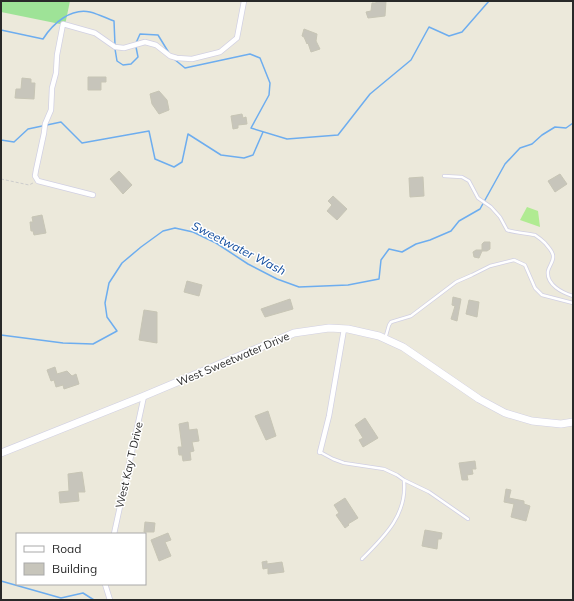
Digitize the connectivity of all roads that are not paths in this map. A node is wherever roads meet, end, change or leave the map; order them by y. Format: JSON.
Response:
{"nodes":[{"id":1,"x":244,"y":1,"type":"edge"},
{"id":2,"x":444,"y":176,"type":"dead end"},
{"id":3,"x":93,"y":195,"type":"dead end"},
{"id":4,"x":573,"y":296,"type":"edge"},
{"id":5,"x":573,"y":303,"type":"edge"},
{"id":6,"x":344,"y":329,"type":"junction"},
{"id":7,"x":385,"y":339,"type":"junction"},
{"id":8,"x":144,"y":396,"type":"junction"},
{"id":9,"x":573,"y":422,"type":"edge"},
{"id":10,"x":320,"y":452,"type":"joint"},
{"id":11,"x":1,"y":453,"type":"edge"},
{"id":12,"x":404,"y":480,"type":"junction"},
{"id":13,"x":468,"y":519,"type":"dead end"},
{"id":14,"x":114,"y":533,"type":"edge"},
{"id":15,"x":362,"y":559,"type":"dead end"},
{"id":16,"x":105,"y":585,"type":"edge"},
{"id":17,"x":110,"y":600,"type":"edge"}],
"edges":[{"from":1,"to":3,"type":"street"},
{"from":2,"to":4,"type":"lane"},
{"from":5,"to":7,"type":"lane"},
{"from":6,"to":7,"type":"street","name":"West Sweetwater Drive"},
{"from":6,"to":8,"type":"street","name":"West Sweetwater Drive"},
{"from":6,"to":10,"type":"street"},
{"from":7,"to":9,"type":"street","name":"West Sweetwater Drive"},
{"from":8,"to":11,"type":"street","name":"West Sweetwater Drive"},
{"from":8,"to":14,"type":"street","name":"West Kay T Drive"},
{"from":10,"to":12,"type":"lane"},
{"from":12,"to":13,"type":"lane"},
{"from":12,"to":15,"type":"lane"},
{"from":16,"to":17,"type":"street"}]}
